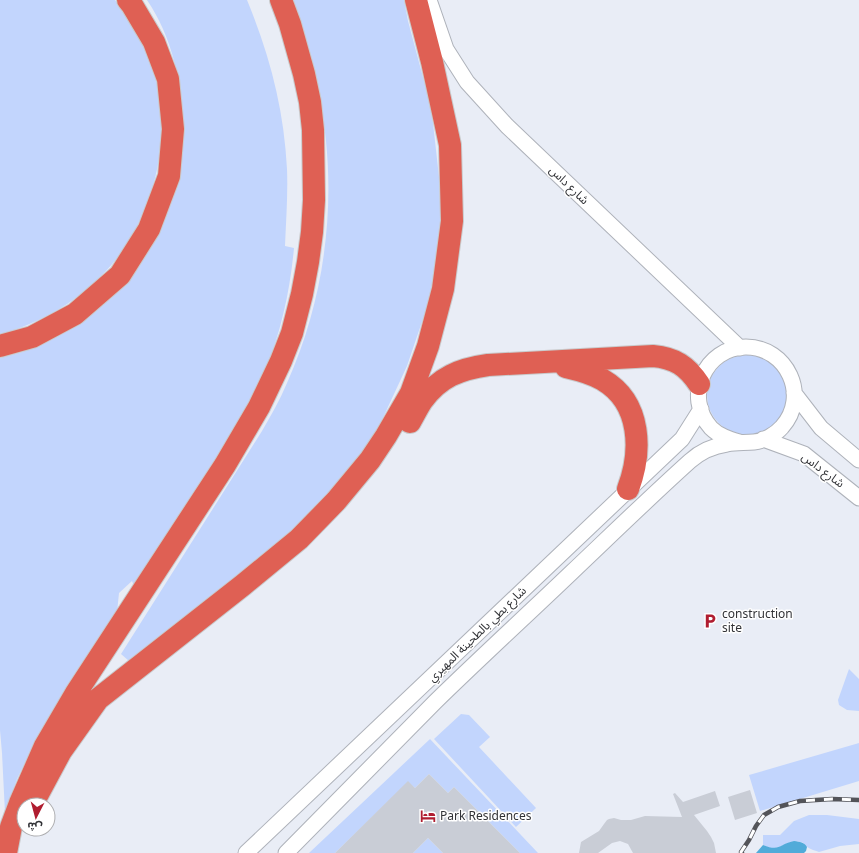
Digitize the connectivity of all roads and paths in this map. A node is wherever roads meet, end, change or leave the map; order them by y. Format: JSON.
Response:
{"nodes":[{"id":1,"x":128,"y":0,"type":"edge"},
{"id":2,"x":281,"y":0,"type":"edge"},
{"id":3,"x":416,"y":0,"type":"edge"},
{"id":4,"x":429,"y":0,"type":"edge"},
{"id":5,"x":0,"y":346,"type":"edge"},
{"id":6,"x":740,"y":348,"type":"junction"},
{"id":7,"x":549,"y":362,"type":"junction"},
{"id":8,"x":700,"y":384,"type":"junction"},
{"id":9,"x":794,"y":393,"type":"junction"},
{"id":10,"x":701,"y":409,"type":"junction"},
{"id":11,"x":763,"y":439,"type":"junction"},
{"id":12,"x":739,"y":442,"type":"junction"},
{"id":13,"x":859,"y":460,"type":"edge"},
{"id":14,"x":628,"y":490,"type":"junction"},
{"id":15,"x":859,"y":498,"type":"edge"},
{"id":16,"x":243,"y":585,"type":"junction"},
{"id":17,"x":36,"y":797,"type":"edge"},
{"id":18,"x":20,"y":837,"type":"edge"},
{"id":19,"x":6,"y":853,"type":"edge"},
{"id":20,"x":14,"y":853,"type":"edge"},
{"id":21,"x":246,"y":853,"type":"edge"},
{"id":22,"x":286,"y":853,"type":"edge"}],
"edges":[{"from":1,"to":5,"type":"highway"},
{"from":2,"to":19,"type":"highway"},
{"from":3,"to":16,"type":"highway"},
{"from":4,"to":6,"type":"street","name":"شارع داس"},
{"from":6,"to":8,"type":"street"},
{"from":6,"to":9,"type":"street"},
{"from":7,"to":8,"type":"highway"},
{"from":7,"to":14,"type":"highway"},
{"from":7,"to":16,"type":"highway"},
{"from":8,"to":10,"type":"street"},
{"from":9,"to":11,"type":"street"},
{"from":9,"to":13,"type":"street"},
{"from":10,"to":12,"type":"street"},
{"from":10,"to":14,"type":"street","name":"شارع بطي بالطحينة المهيري"},
{"from":11,"to":12,"type":"street"},
{"from":11,"to":15,"type":"street","name":"شارع داس"},
{"from":12,"to":22,"type":"street","name":"شارع بطي بالطحينة المهيري"},
{"from":14,"to":21,"type":"street","name":"شارع بطي بالطحينة المهيري"},
{"from":16,"to":17,"type":"highway"},
{"from":18,"to":20,"type":"highway"}]}
